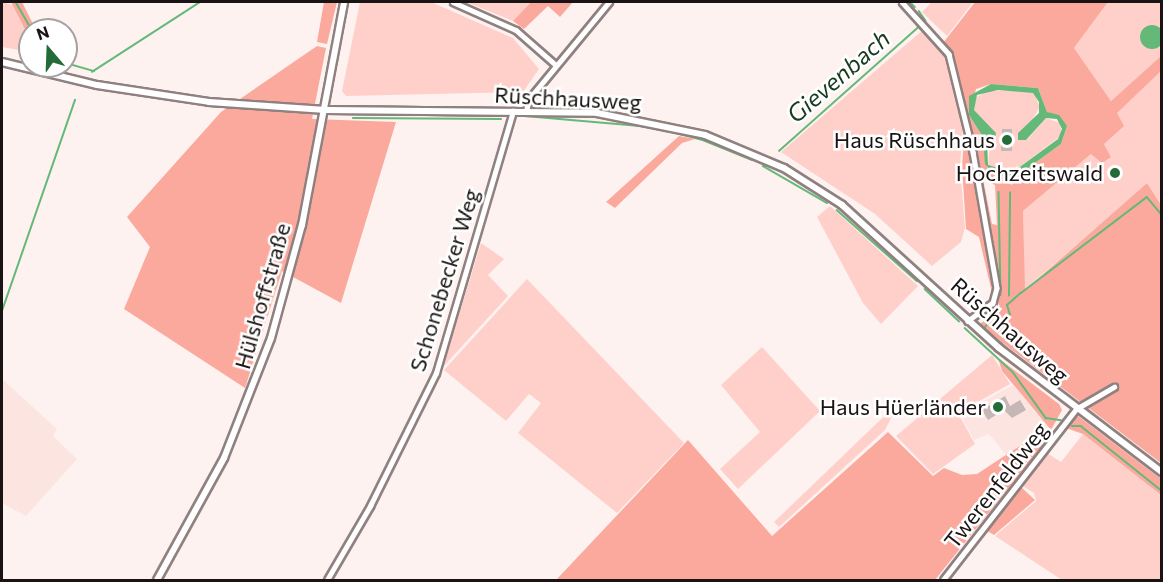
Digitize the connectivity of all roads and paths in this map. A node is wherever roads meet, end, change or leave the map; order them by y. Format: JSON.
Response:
{"nodes":[{"id":1,"x":344,"y":2,"type":"edge"},
{"id":2,"x":453,"y":2,"type":"edge"},
{"id":3,"x":609,"y":2,"type":"edge"},
{"id":4,"x":902,"y":2,"type":"edge"},
{"id":5,"x":2,"y":62,"type":"edge"},
{"id":6,"x":556,"y":65,"type":"junction"},
{"id":7,"x":326,"y":110,"type":"junction"},
{"id":8,"x":513,"y":111,"type":"junction"},
{"id":9,"x":526,"y":111,"type":"junction"},
{"id":10,"x":968,"y":321,"type":"junction"},
{"id":11,"x":1114,"y":387,"type":"dead end"},
{"id":12,"x":1076,"y":409,"type":"junction"},
{"id":13,"x":1161,"y":472,"type":"edge"},
{"id":14,"x":157,"y":580,"type":"edge"},
{"id":15,"x":327,"y":580,"type":"edge"},
{"id":16,"x":943,"y":580,"type":"edge"}],
"edges":[{"from":1,"to":7,"type":"main road","name":"Hülshoffstraße"},
{"from":2,"to":6,"type":"street","name":"Rüschhausweg"},
{"from":3,"to":6,"type":"street"},
{"from":4,"to":10,"type":"street"},
{"from":5,"to":7,"type":"main road","name":"Rüschhausweg"},
{"from":6,"to":9,"type":"street"},
{"from":7,"to":8,"type":"main road","name":"Rüschhausweg"},
{"from":7,"to":14,"type":"main road","name":"Hülshoffstraße"},
{"from":8,"to":9,"type":"main road","name":"Rüschhausweg"},
{"from":8,"to":15,"type":"street","name":"Schonebecker Weg"},
{"from":9,"to":10,"type":"main road","name":"Rüschhausweg"},
{"from":10,"to":12,"type":"main road","name":"Rüschhausweg"},
{"from":11,"to":12,"type":"street","name":"Rüschhausweg"},
{"from":12,"to":13,"type":"main road","name":"Rüschhausweg"},
{"from":12,"to":16,"type":"street","name":"Twerenfeldweg"}]}
